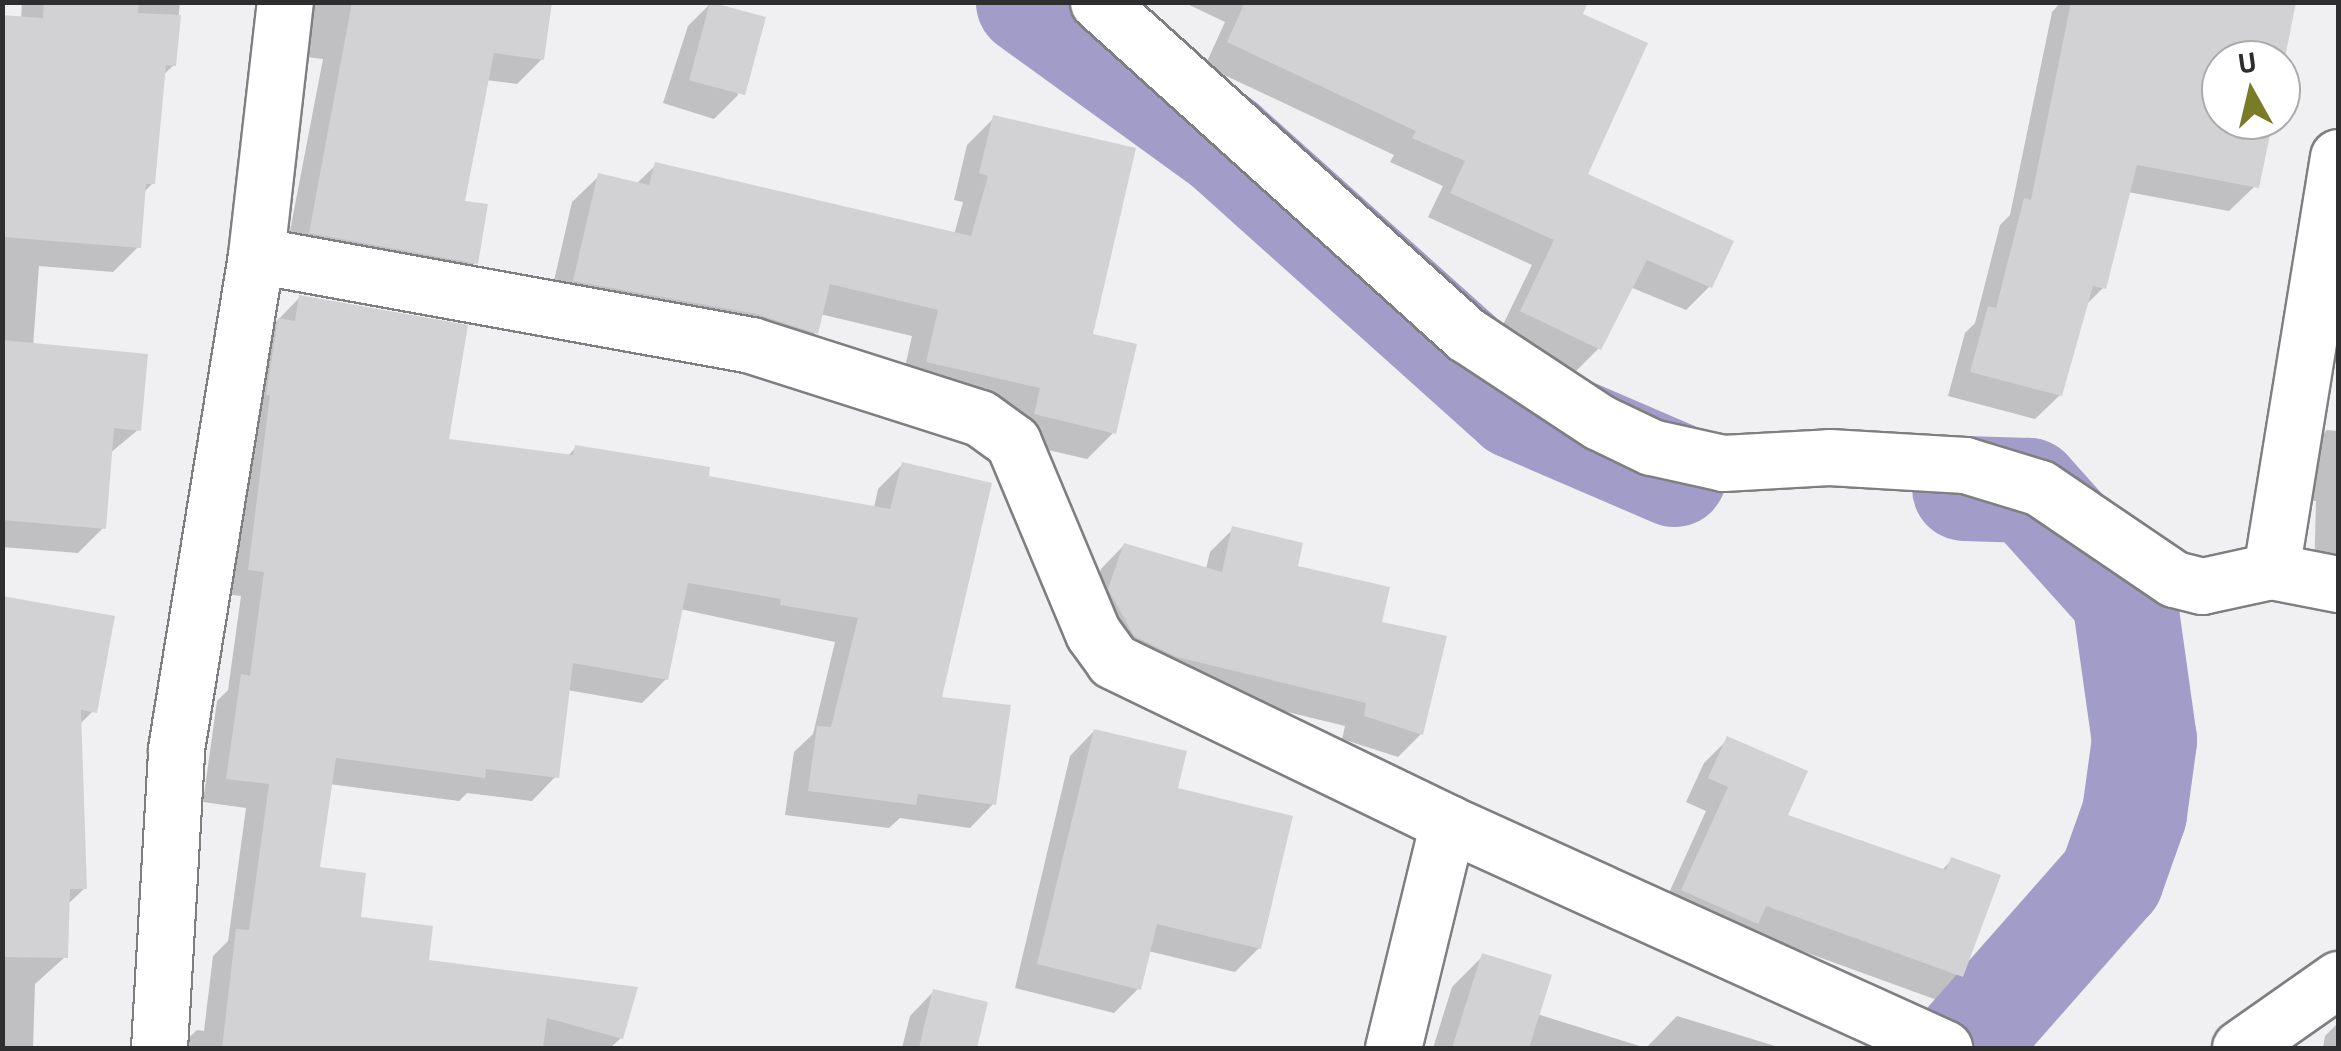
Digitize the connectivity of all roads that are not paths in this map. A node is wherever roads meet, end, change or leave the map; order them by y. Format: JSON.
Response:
{"nodes":[{"id":1,"x":286,"y":2,"type":"edge"},
{"id":2,"x":1098,"y":2,"type":"edge"},
{"id":3,"x":2338,"y":157,"type":"edge"},
{"id":4,"x":256,"y":255,"type":"junction"},
{"id":5,"x":2271,"y":571,"type":"junction"},
{"id":6,"x":2338,"y":584,"type":"edge"},
{"id":7,"x":1448,"y":823,"type":"junction"},
{"id":8,"x":2338,"y":979,"type":"edge"},
{"id":9,"x":1929,"y":1041,"type":"edge"},
{"id":10,"x":159,"y":1048,"type":"edge"},
{"id":11,"x":1393,"y":1048,"type":"edge"},
{"id":12,"x":2240,"y":1048,"type":"edge"}],
"edges":[{"from":1,"to":4,"type":"street"},
{"from":2,"to":5,"type":"street"},
{"from":3,"to":5,"type":"street"},
{"from":4,"to":7,"type":"street"},
{"from":4,"to":10,"type":"street"},
{"from":5,"to":6,"type":"street"},
{"from":7,"to":9,"type":"street"},
{"from":7,"to":11,"type":"street"},
{"from":8,"to":12,"type":"street"}]}
